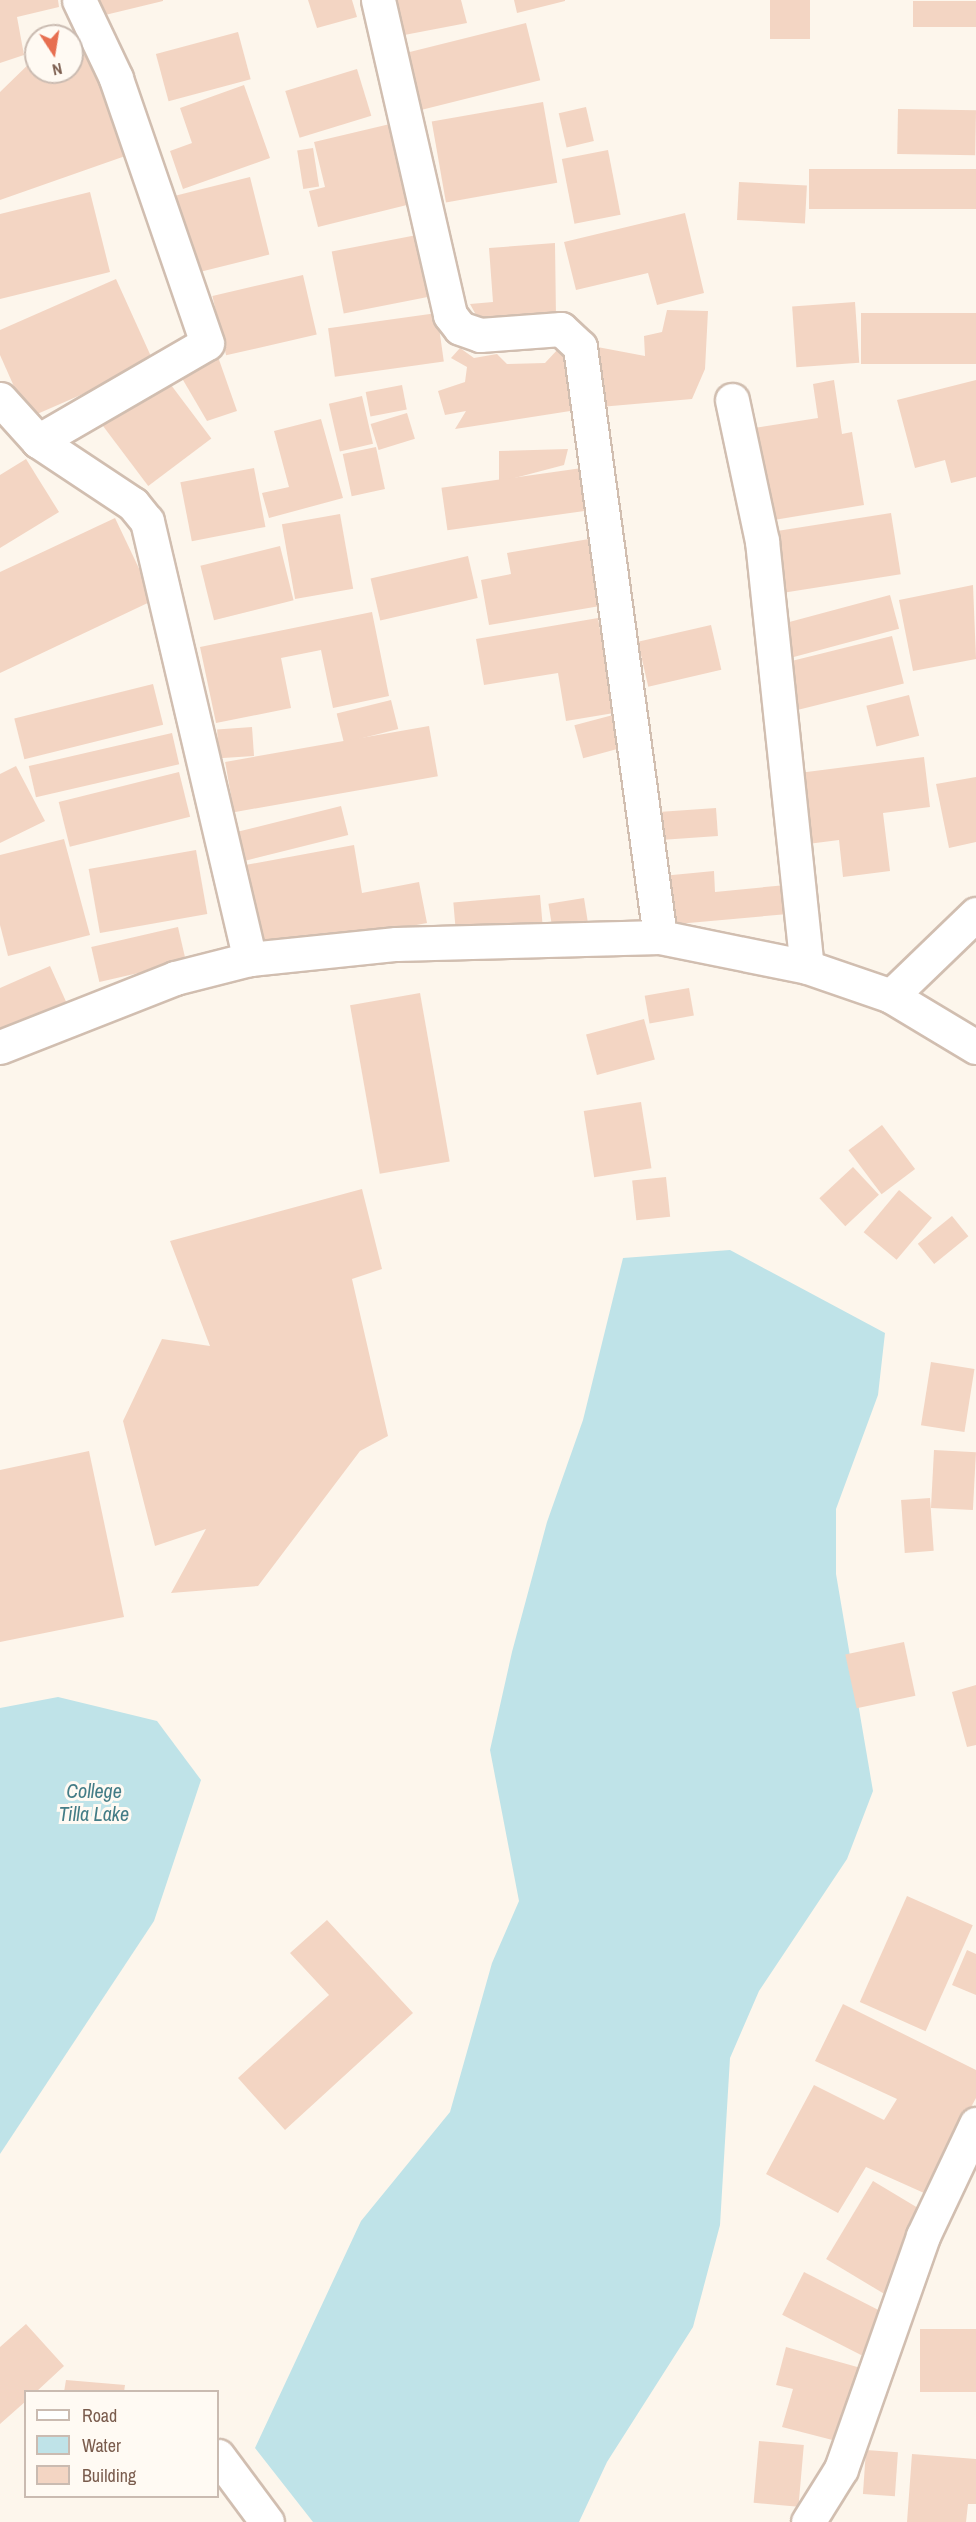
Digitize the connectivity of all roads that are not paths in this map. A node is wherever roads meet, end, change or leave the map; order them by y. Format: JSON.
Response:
{"nodes":[{"id":1,"x":79,"y":0,"type":"edge"},
{"id":2,"x":378,"y":0,"type":"edge"},
{"id":3,"x":0,"y":399,"type":"edge"},
{"id":4,"x":732,"y":400,"type":"dead end"},
{"id":5,"x":38,"y":441,"type":"junction"},
{"id":6,"x":976,"y":914,"type":"edge"},
{"id":7,"x":660,"y":937,"type":"junction"},
{"id":8,"x":250,"y":959,"type":"junction"},
{"id":9,"x":807,"y":967,"type":"junction"},
{"id":10,"x":891,"y":996,"type":"junction"},
{"id":11,"x":0,"y":1047,"type":"edge"},
{"id":12,"x":976,"y":1047,"type":"edge"},
{"id":13,"x":976,"y":2124,"type":"edge"},
{"id":14,"x":219,"y":2457,"type":"edge"},
{"id":15,"x":267,"y":2522,"type":"edge"},
{"id":16,"x":808,"y":2522,"type":"edge"}],
"edges":[{"from":1,"to":5,"type":"street"},
{"from":2,"to":7,"type":"street"},
{"from":3,"to":5,"type":"street"},
{"from":4,"to":9,"type":"street"},
{"from":5,"to":8,"type":"street"},
{"from":6,"to":10,"type":"street"},
{"from":7,"to":8,"type":"street"},
{"from":7,"to":9,"type":"street"},
{"from":8,"to":11,"type":"street"},
{"from":9,"to":10,"type":"street"},
{"from":10,"to":12,"type":"street"},
{"from":13,"to":16,"type":"street"},
{"from":14,"to":15,"type":"street"}]}
